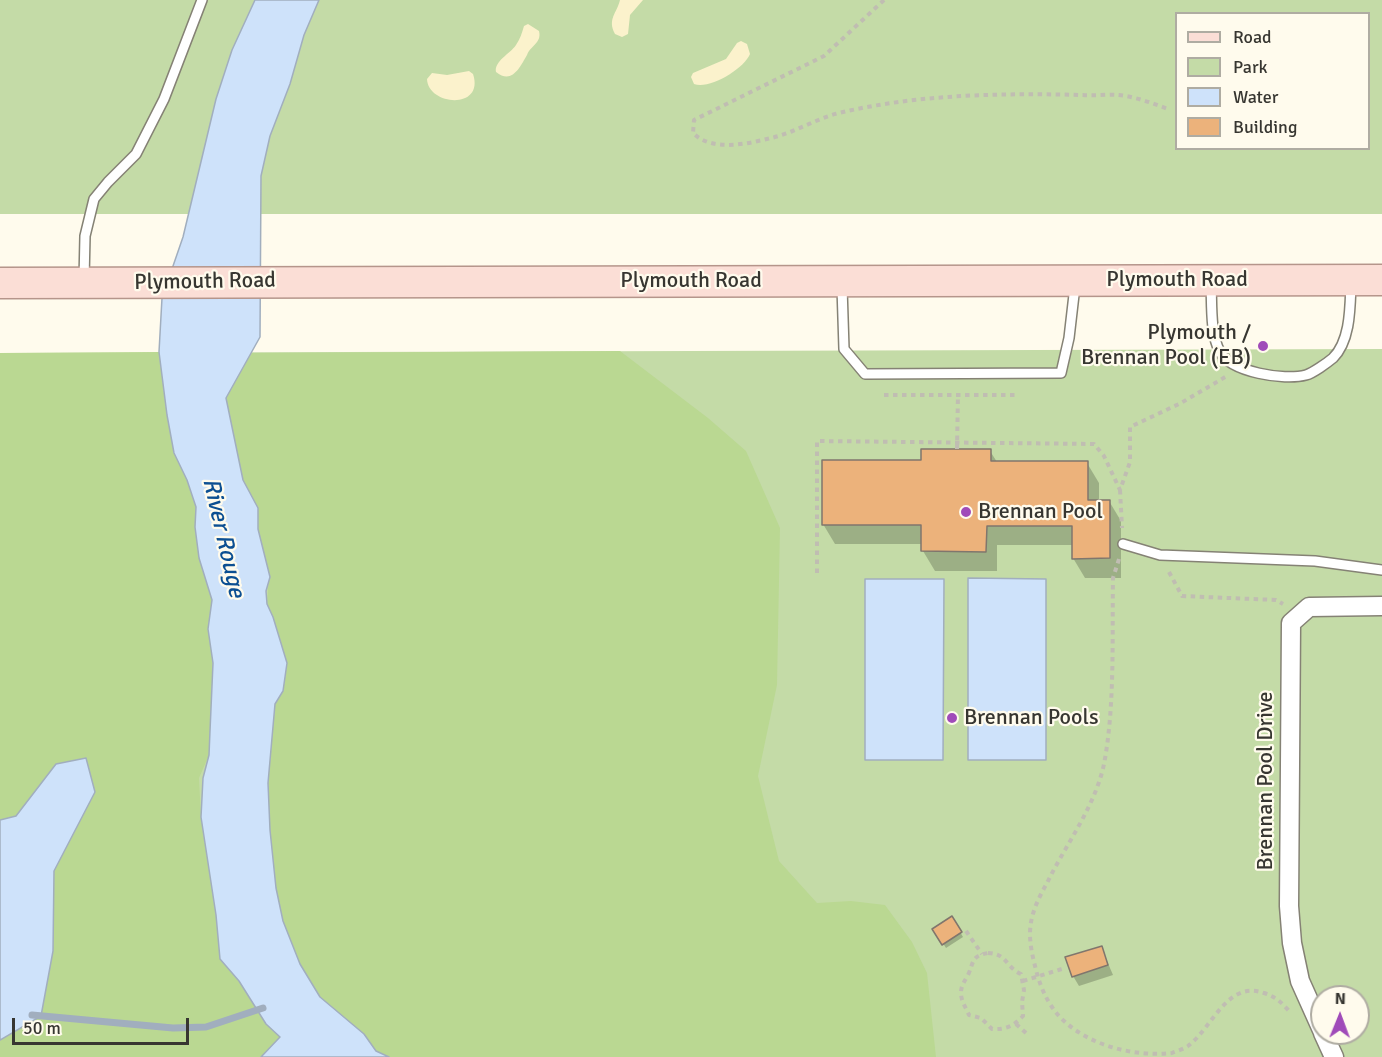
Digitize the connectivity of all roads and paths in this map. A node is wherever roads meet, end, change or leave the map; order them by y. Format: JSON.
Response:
{"nodes":[{"id":1,"x":202,"y":0,"type":"edge"},
{"id":2,"x":884,"y":0,"type":"edge"},
{"id":3,"x":1168,"y":109,"type":"dead end"},
{"id":4,"x":1075,"y":280,"type":"junction"},
{"id":5,"x":1211,"y":280,"type":"junction"},
{"id":6,"x":1352,"y":280,"type":"junction"},
{"id":7,"x":1382,"y":280,"type":"edge"},
{"id":8,"x":842,"y":281,"type":"junction"},
{"id":9,"x":84,"y":282,"type":"junction"},
{"id":10,"x":0,"y":283,"type":"edge"},
{"id":11,"x":1240,"y":368,"type":"junction"},
{"id":12,"x":958,"y":394,"type":"junction"},
{"id":13,"x":884,"y":395,"type":"dead end"},
{"id":14,"x":1017,"y":395,"type":"dead end"},
{"id":15,"x":958,"y":446,"type":"junction"},
{"id":16,"x":1120,"y":490,"type":"junction"},
{"id":17,"x":1123,"y":544,"type":"junction"},
{"id":18,"x":1160,"y":555,"type":"junction"},
{"id":19,"x":1382,"y":570,"type":"edge"},
{"id":20,"x":817,"y":573,"type":"dead end"},
{"id":21,"x":1382,"y":606,"type":"edge"},
{"id":22,"x":1301,"y":614,"type":"junction"},
{"id":23,"x":966,"y":932,"type":"dead end"},
{"id":24,"x":982,"y":954,"type":"junction"},
{"id":25,"x":1065,"y":968,"type":"dead end"},
{"id":26,"x":1038,"y":976,"type":"junction"},
{"id":27,"x":1023,"y":981,"type":"junction"},
{"id":28,"x":1310,"y":1003,"type":"edge"},
{"id":29,"x":1295,"y":1018,"type":"dead end"},
{"id":30,"x":1016,"y":1024,"type":"junction"},
{"id":31,"x":1027,"y":1034,"type":"dead end"}],
"edges":[{"from":1,"to":9,"type":"lane"},
{"from":2,"to":3,"type":"path"},
{"from":4,"to":5,"type":"main road","name":"Plymouth Road"},
{"from":4,"to":8,"type":"main road","name":"Plymouth Road"},
{"from":4,"to":8,"type":"lane"},
{"from":5,"to":6,"type":"main road","name":"Plymouth Road"},
{"from":5,"to":11,"type":"lane"},
{"from":6,"to":7,"type":"main road","name":"Plymouth Road"},
{"from":6,"to":11,"type":"lane"},
{"from":8,"to":9,"type":"main road","name":"Plymouth Road"},
{"from":9,"to":10,"type":"main road","name":"Plymouth Road"},
{"from":11,"to":16,"type":"path"},
{"from":12,"to":13,"type":"path"},
{"from":12,"to":14,"type":"path"},
{"from":12,"to":15,"type":"path"},
{"from":15,"to":16,"type":"path"},
{"from":15,"to":20,"type":"path"},
{"from":16,"to":17,"type":"path"},
{"from":17,"to":18,"type":"lane"},
{"from":17,"to":26,"type":"path"},
{"from":18,"to":19,"type":"lane"},
{"from":18,"to":22,"type":"path"},
{"from":21,"to":22,"type":"street"},
{"from":22,"to":28,"type":"street","name":"Brennan Pool Drive"},
{"from":23,"to":24,"type":"path"},
{"from":24,"to":27,"type":"path"},
{"from":24,"to":30,"type":"path"},
{"from":25,"to":26,"type":"path"},
{"from":26,"to":27,"type":"path"},
{"from":26,"to":29,"type":"path"},
{"from":27,"to":30,"type":"path"},
{"from":30,"to":31,"type":"path"}]}
